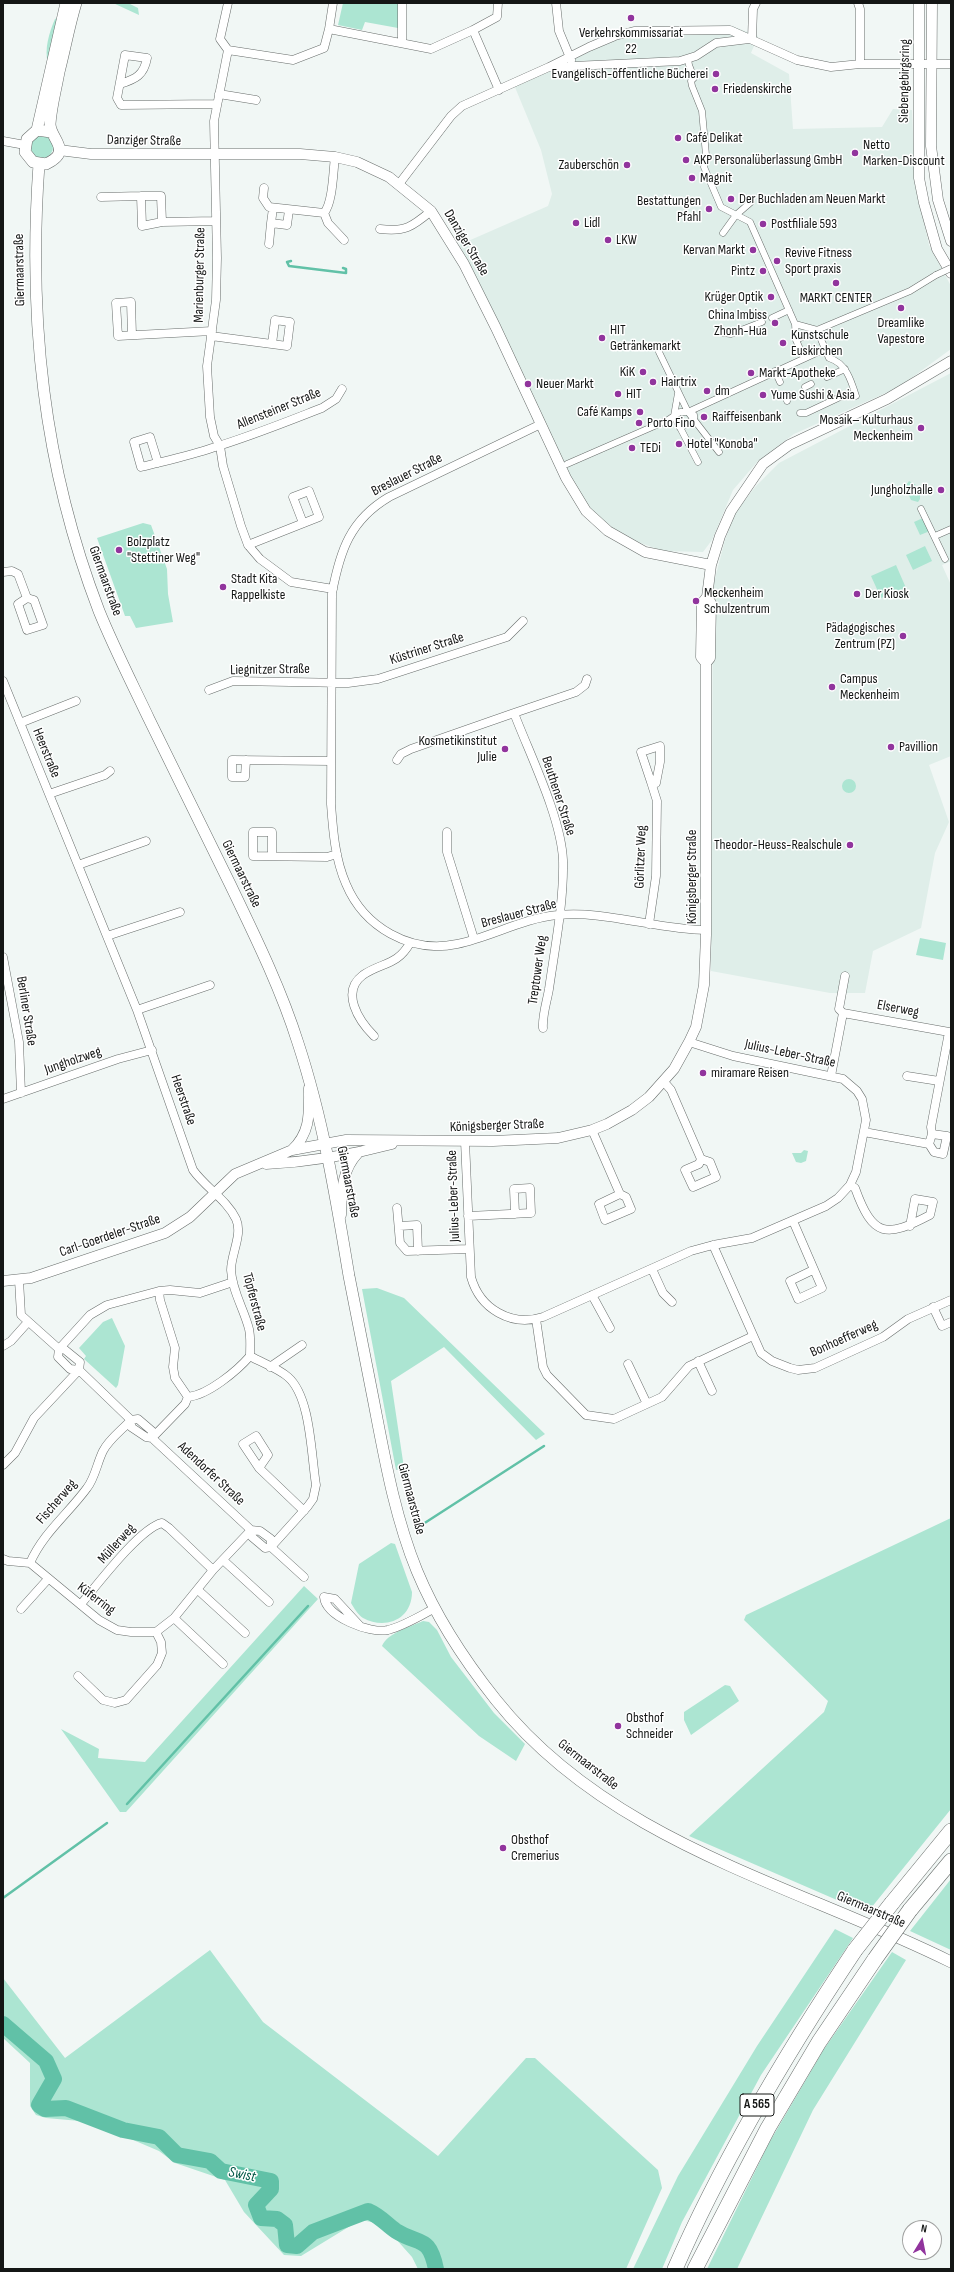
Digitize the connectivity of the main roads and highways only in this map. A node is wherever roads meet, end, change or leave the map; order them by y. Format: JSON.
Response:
{"nodes":[{"id":1,"x":66,"y":3,"type":"edge"},
{"id":2,"x":76,"y":3,"type":"edge"},
{"id":3,"x":37,"y":130,"type":"junction"},
{"id":4,"x":51,"y":132,"type":"junction"},
{"id":5,"x":39,"y":164,"type":"junction"},
{"id":6,"x":951,"y":1831,"type":"edge"},
{"id":7,"x":951,"y":1861,"type":"edge"},
{"id":8,"x":951,"y":1962,"type":"edge"},
{"id":9,"x":675,"y":2269,"type":"edge"},
{"id":10,"x":695,"y":2269,"type":"edge"}],
"edges":[{"from":1,"to":3,"type":"main road"},
{"from":2,"to":4,"type":"main road"},
{"from":3,"to":4,"type":"main road"},
{"from":3,"to":5,"type":"main road"},
{"from":4,"to":5,"type":"main road"},
{"from":5,"to":8,"type":"main road","name":"Giermaarstraße"},
{"from":6,"to":9,"type":"highway","number":"A 565","bridge":true},
{"from":7,"to":10,"type":"highway","number":"A 565","bridge":true}]}
